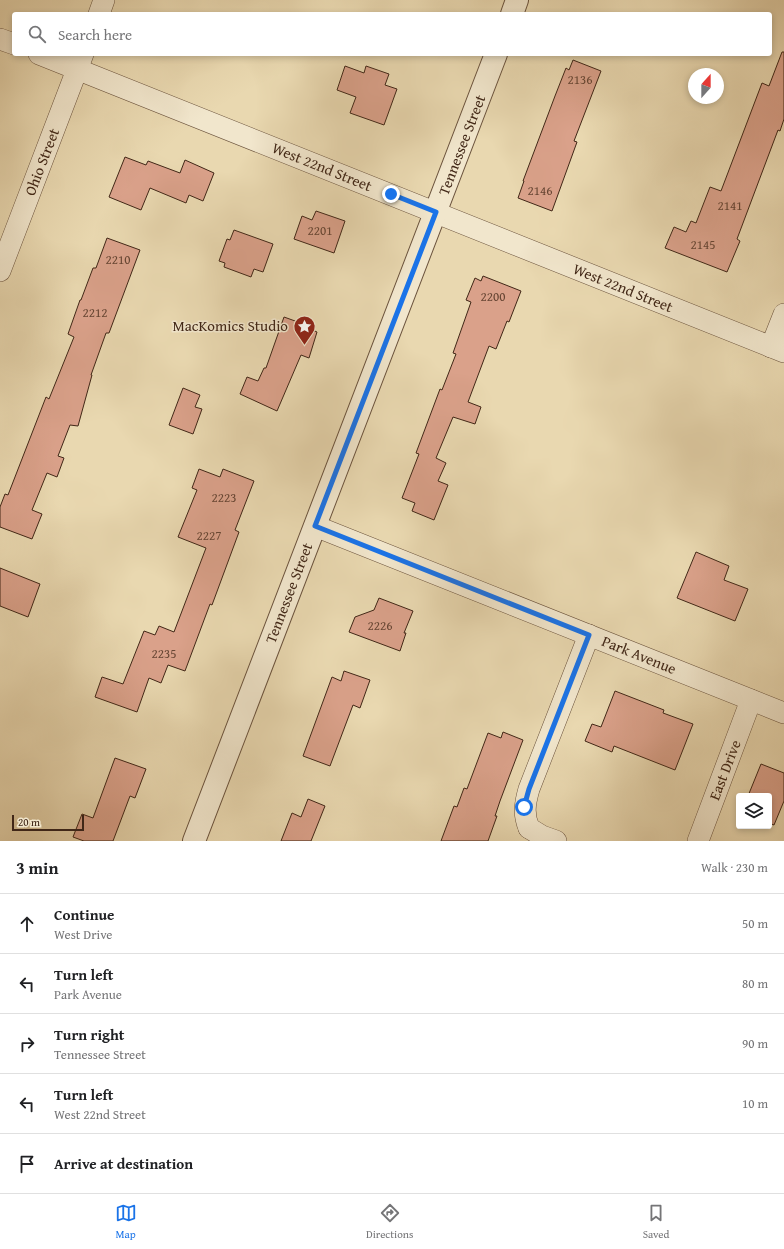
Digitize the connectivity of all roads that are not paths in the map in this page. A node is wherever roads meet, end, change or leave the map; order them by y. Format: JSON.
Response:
{"nodes":[{"id":1,"x":104,"y":0,"type":"edge"},
{"id":2,"x":517,"y":0,"type":"edge"},
{"id":3,"x":100,"y":12,"type":"edge"},
{"id":4,"x":513,"y":12,"type":"edge"},
{"id":5,"x":0,"y":39,"type":"edge"},
{"id":6,"x":12,"y":43,"type":"edge"},
{"id":7,"x":49,"y":56,"type":"edge"},
{"id":8,"x":495,"y":56,"type":"edge"},
{"id":9,"x":80,"y":62,"type":"edge"},
{"id":10,"x":436,"y":212,"type":"junction"},
{"id":11,"x":0,"y":271,"type":"edge"},
{"id":12,"x":784,"y":314,"type":"edge"},
{"id":13,"x":777,"y":350,"type":"edge"},
{"id":14,"x":315,"y":526,"type":"junction"},
{"id":15,"x":589,"y":635,"type":"junction"},
{"id":16,"x":751,"y":700,"type":"junction"},
{"id":17,"x":784,"y":713,"type":"edge"},
{"id":18,"x":524,"y":835,"type":"edge"},
{"id":19,"x":194,"y":841,"type":"edge"},
{"id":20,"x":556,"y":841,"type":"edge"},
{"id":21,"x":698,"y":841,"type":"edge"}],
"edges":[{"from":1,"to":3,"type":"street"},
{"from":2,"to":4,"type":"street"},
{"from":5,"to":6,"type":"street"},
{"from":7,"to":9,"type":"street","name":"West 22nd Street"},
{"from":8,"to":10,"type":"street","name":"Tennessee Street"},
{"from":9,"to":10,"type":"street","name":"West 22nd Street"},
{"from":9,"to":11,"type":"street","name":"Ohio Street"},
{"from":10,"to":13,"type":"street","name":"West 22nd Street"},
{"from":10,"to":14,"type":"street","name":"Tennessee Street"},
{"from":12,"to":13,"type":"street"},
{"from":14,"to":15,"type":"street","name":"Park Avenue"},
{"from":14,"to":19,"type":"street","name":"Tennessee Street"},
{"from":15,"to":16,"type":"street","name":"Park Avenue"},
{"from":15,"to":18,"type":"street"},
{"from":16,"to":17,"type":"street","name":"Park Avenue"},
{"from":16,"to":21,"type":"street","name":"East Drive"},
{"from":18,"to":20,"type":"street"}]}
